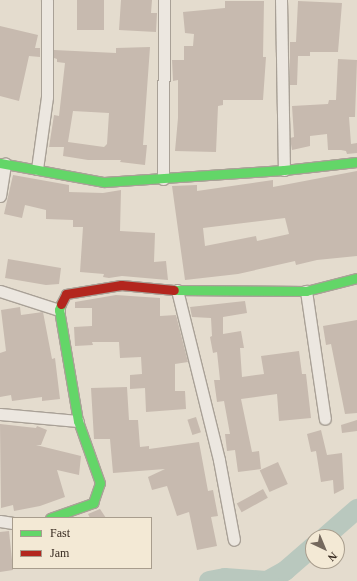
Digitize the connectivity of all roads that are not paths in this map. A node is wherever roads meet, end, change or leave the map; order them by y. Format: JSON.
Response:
{"nodes":[{"id":1,"x":47,"y":0,"type":"edge"},
{"id":2,"x":164,"y":0,"type":"edge"},
{"id":3,"x":281,"y":0,"type":"edge"},
{"id":4,"x":357,"y":162,"type":"edge"},
{"id":5,"x":2,"y":163,"type":"edge"},
{"id":6,"x":37,"y":169,"type":"junction"},
{"id":7,"x":284,"y":170,"type":"junction"},
{"id":8,"x":163,"y":179,"type":"junction"},
{"id":9,"x":0,"y":196,"type":"edge"},
{"id":10,"x":357,"y":278,"type":"edge"},
{"id":11,"x":177,"y":290,"type":"junction"},
{"id":12,"x":0,"y":291,"type":"edge"},
{"id":13,"x":306,"y":291,"type":"junction"},
{"id":14,"x":59,"y":310,"type":"junction"},
{"id":15,"x":0,"y":414,"type":"edge"},
{"id":16,"x":325,"y":419,"type":"dead end"},
{"id":17,"x":78,"y":421,"type":"junction"},
{"id":18,"x":53,"y":517,"type":"edge"},
{"id":19,"x":0,"y":521,"type":"edge"},
{"id":20,"x":12,"y":523,"type":"edge"},
{"id":21,"x":234,"y":540,"type":"dead end"}],
"edges":[{"from":1,"to":6,"type":"street"},
{"from":2,"to":8,"type":"street"},
{"from":3,"to":7,"type":"street"},
{"from":4,"to":7,"type":"street"},
{"from":5,"to":6,"type":"street"},
{"from":5,"to":9,"type":"street"},
{"from":6,"to":8,"type":"street"},
{"from":7,"to":8,"type":"street"},
{"from":10,"to":13,"type":"street"},
{"from":11,"to":13,"type":"street"},
{"from":11,"to":14,"type":"street"},
{"from":11,"to":21,"type":"street"},
{"from":12,"to":14,"type":"street"},
{"from":13,"to":16,"type":"street"},
{"from":14,"to":17,"type":"street"},
{"from":15,"to":17,"type":"street"},
{"from":17,"to":18,"type":"street"},
{"from":19,"to":20,"type":"street"}]}
